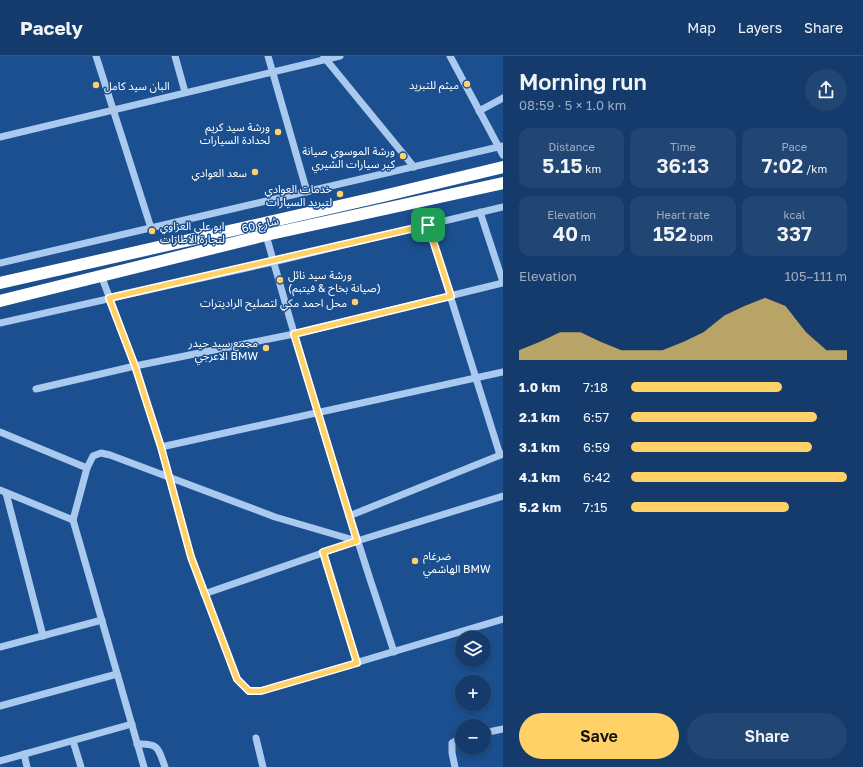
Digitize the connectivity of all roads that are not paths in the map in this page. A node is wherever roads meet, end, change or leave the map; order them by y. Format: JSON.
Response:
{"nodes":[{"id":1,"x":96,"y":56,"type":"edge"},
{"id":2,"x":175,"y":56,"type":"edge"},
{"id":3,"x":268,"y":56,"type":"edge"},
{"id":4,"x":340,"y":56,"type":"edge"},
{"id":5,"x":450,"y":56,"type":"edge"},
{"id":6,"x":324,"y":58,"type":"edge"},
{"id":7,"x":273,"y":72,"type":"junction"},
{"id":8,"x":185,"y":92,"type":"junction"},
{"id":9,"x":503,"y":98,"type":"edge"},
{"id":10,"x":114,"y":110,"type":"junction"},
{"id":11,"x":479,"y":111,"type":"junction"},
{"id":12,"x":0,"y":137,"type":"edge"},
{"id":13,"x":501,"y":147,"type":"edge"},
{"id":14,"x":503,"y":155,"type":"edge"},
{"id":15,"x":414,"y":167,"type":"junction"},
{"id":16,"x":503,"y":167,"type":"edge"},
{"id":17,"x":503,"y":183,"type":"edge"},
{"id":18,"x":307,"y":192,"type":"junction"},
{"id":19,"x":503,"y":207,"type":"edge"},
{"id":20,"x":480,"y":212,"type":"junction"},
{"id":21,"x":428,"y":225,"type":"junction"},
{"id":22,"x":151,"y":228,"type":"junction"},
{"id":23,"x":266,"y":235,"type":"junction"},
{"id":24,"x":273,"y":262,"type":"junction"},
{"id":25,"x":0,"y":263,"type":"edge"},
{"id":26,"x":101,"y":275,"type":"junction"},
{"id":27,"x":0,"y":282,"type":"edge"},
{"id":28,"x":503,"y":283,"type":"edge"},
{"id":29,"x":451,"y":296,"type":"junction"},
{"id":30,"x":109,"y":298,"type":"junction"},
{"id":31,"x":0,"y":301,"type":"edge"},
{"id":32,"x":0,"y":323,"type":"edge"},
{"id":33,"x":294,"y":334,"type":"junction"},
{"id":34,"x":135,"y":366,"type":"junction"},
{"id":35,"x":503,"y":372,"type":"edge"},
{"id":36,"x":476,"y":378,"type":"junction"},
{"id":37,"x":36,"y":389,"type":"dead end"},
{"id":38,"x":317,"y":412,"type":"junction"},
{"id":39,"x":0,"y":432,"type":"edge"},
{"id":40,"x":161,"y":447,"type":"junction"},
{"id":41,"x":501,"y":455,"type":"edge"},
{"id":42,"x":87,"y":468,"type":"junction"},
{"id":43,"x":167,"y":475,"type":"junction"},
{"id":44,"x":3,"y":492,"type":"edge"},
{"id":45,"x":503,"y":496,"type":"edge"},
{"id":46,"x":349,"y":516,"type":"junction"},
{"id":47,"x":73,"y":520,"type":"junction"},
{"id":48,"x":357,"y":541,"type":"junction"},
{"id":49,"x":323,"y":552,"type":"junction"},
{"id":50,"x":204,"y":594,"type":"junction"},
{"id":51,"x":503,"y":619,"type":"edge"},
{"id":52,"x":102,"y":620,"type":"junction"},
{"id":53,"x":43,"y":636,"type":"junction"},
{"id":54,"x":0,"y":647,"type":"edge"},
{"id":55,"x":394,"y":652,"type":"junction"},
{"id":56,"x":357,"y":663,"type":"junction"},
{"id":57,"x":117,"y":674,"type":"junction"},
{"id":58,"x":0,"y":706,"type":"edge"},
{"id":59,"x":132,"y":724,"type":"junction"},
{"id":60,"x":503,"y":729,"type":"edge"},
{"id":61,"x":491,"y":732,"type":"edge"},
{"id":62,"x":256,"y":738,"type":"dead end"},
{"id":63,"x":73,"y":741,"type":"junction"},
{"id":64,"x":455,"y":741,"type":"edge"},
{"id":65,"x":138,"y":744,"type":"junction"},
{"id":66,"x":24,"y":754,"type":"junction"},
{"id":67,"x":0,"y":761,"type":"edge"},
{"id":68,"x":27,"y":767,"type":"edge"},
{"id":69,"x":81,"y":767,"type":"edge"},
{"id":70,"x":144,"y":767,"type":"edge"},
{"id":71,"x":165,"y":767,"type":"edge"},
{"id":72,"x":263,"y":767,"type":"edge"},
{"id":73,"x":455,"y":767,"type":"edge"}],
"edges":[{"from":1,"to":10,"type":"street"},
{"from":2,"to":8,"type":"street"},
{"from":3,"to":7,"type":"street"},
{"from":4,"to":6,"type":"street"},
{"from":5,"to":11,"type":"street"},
{"from":6,"to":7,"type":"street"},
{"from":6,"to":15,"type":"street"},
{"from":7,"to":8,"type":"street"},
{"from":7,"to":18,"type":"street"},
{"from":8,"to":10,"type":"street"},
{"from":9,"to":11,"type":"street"},
{"from":10,"to":12,"type":"street"},
{"from":10,"to":22,"type":"street"},
{"from":11,"to":13,"type":"street"},
{"from":13,"to":14,"type":"street"},
{"from":13,"to":15,"type":"street"},
{"from":15,"to":18,"type":"street"},
{"from":16,"to":27,"type":"highway","name":"شارع 60"},
{"from":17,"to":23,"type":"highway","name":"شارع 60"},
{"from":18,"to":22,"type":"street"},
{"from":19,"to":20,"type":"street"},
{"from":20,"to":21,"type":"street"},
{"from":20,"to":28,"type":"street"},
{"from":21,"to":24,"type":"street"},
{"from":21,"to":29,"type":"street"},
{"from":22,"to":25,"type":"street"},
{"from":23,"to":24,"type":"street"},
{"from":23,"to":26,"type":"highway","name":"شارع 60"},
{"from":24,"to":30,"type":"street"},
{"from":24,"to":33,"type":"street"},
{"from":26,"to":30,"type":"street"},
{"from":26,"to":31,"type":"highway","name":"شارع 60"},
{"from":28,"to":29,"type":"street"},
{"from":29,"to":33,"type":"street"},
{"from":29,"to":36,"type":"street"},
{"from":30,"to":32,"type":"street"},
{"from":30,"to":34,"type":"street"},
{"from":33,"to":34,"type":"street"},
{"from":33,"to":38,"type":"street"},
{"from":34,"to":37,"type":"street"},
{"from":34,"to":40,"type":"street"},
{"from":35,"to":36,"type":"street"},
{"from":36,"to":38,"type":"street"},
{"from":36,"to":41,"type":"street"},
{"from":38,"to":40,"type":"street"},
{"from":38,"to":46,"type":"street"},
{"from":39,"to":42,"type":"street"},
{"from":40,"to":43,"type":"street"},
{"from":41,"to":46,"type":"street"},
{"from":42,"to":43,"type":"street"},
{"from":42,"to":47,"type":"street"},
{"from":43,"to":48,"type":"street"},
{"from":43,"to":50,"type":"street"},
{"from":44,"to":47,"type":"street"},
{"from":44,"to":53,"type":"street"},
{"from":45,"to":48,"type":"street"},
{"from":46,"to":48,"type":"street"},
{"from":47,"to":52,"type":"street"},
{"from":48,"to":49,"type":"street"},
{"from":48,"to":55,"type":"street"},
{"from":49,"to":50,"type":"street"},
{"from":49,"to":56,"type":"street"},
{"from":50,"to":56,"type":"street"},
{"from":51,"to":55,"type":"street"},
{"from":52,"to":53,"type":"street"},
{"from":52,"to":57,"type":"street"},
{"from":53,"to":54,"type":"street"},
{"from":55,"to":56,"type":"street"},
{"from":57,"to":58,"type":"street"},
{"from":57,"to":59,"type":"street"},
{"from":59,"to":63,"type":"street"},
{"from":59,"to":65,"type":"street"},
{"from":60,"to":61,"type":"street"},
{"from":62,"to":72,"type":"street"},
{"from":63,"to":66,"type":"street"},
{"from":63,"to":69,"type":"street"},
{"from":64,"to":73,"type":"street"},
{"from":65,"to":70,"type":"street"},
{"from":65,"to":71,"type":"street"},
{"from":66,"to":67,"type":"street"},
{"from":66,"to":68,"type":"street"}]}
